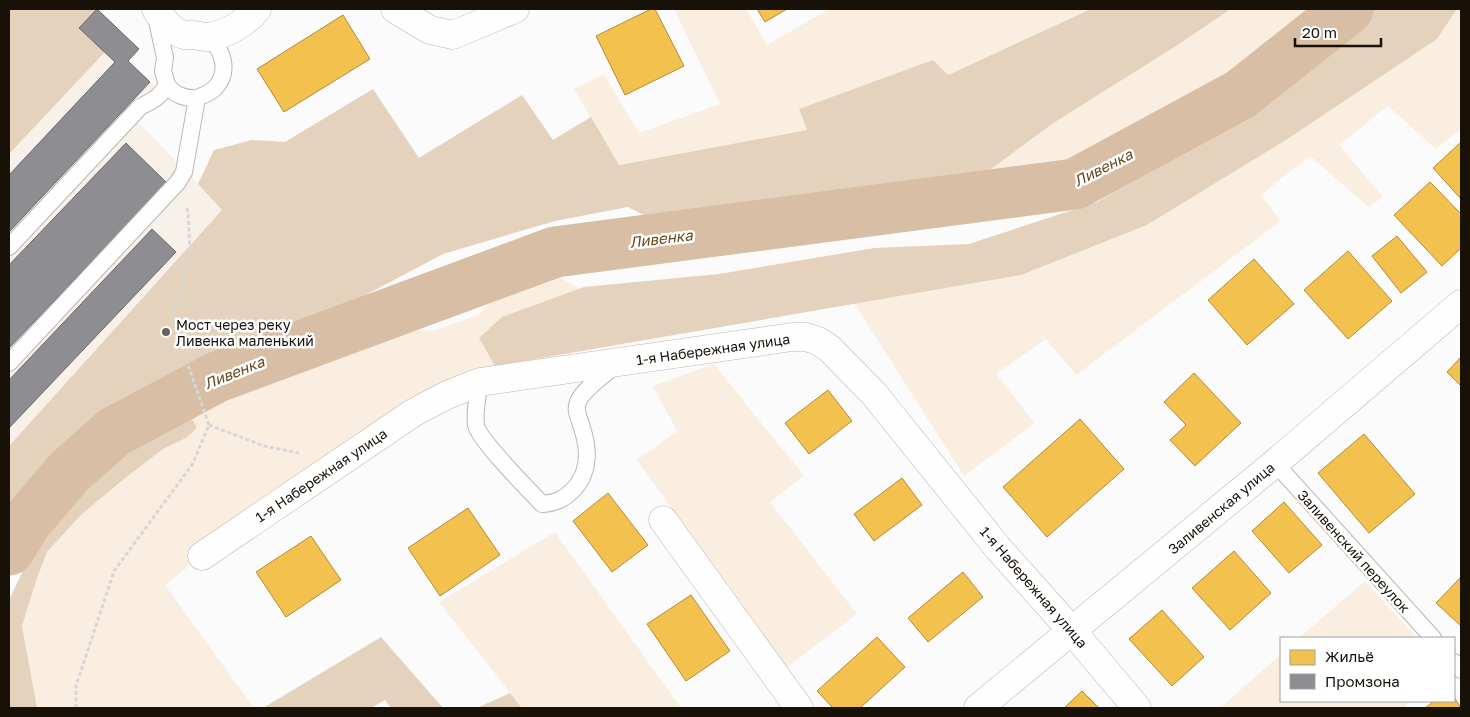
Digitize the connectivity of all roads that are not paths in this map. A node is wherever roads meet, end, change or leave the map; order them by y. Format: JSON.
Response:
{"nodes":[{"id":1,"x":155,"y":9,"type":"edge"},
{"id":2,"x":257,"y":9,"type":"edge"},
{"id":3,"x":395,"y":9,"type":"edge"},
{"id":4,"x":515,"y":9,"type":"edge"},
{"id":5,"x":195,"y":36,"type":"junction"},
{"id":6,"x":165,"y":58,"type":"junction"},
{"id":7,"x":167,"y":85,"type":"junction"},
{"id":8,"x":197,"y":98,"type":"junction"},
{"id":9,"x":9,"y":247,"type":"edge"},
{"id":10,"x":1461,"y":304,"type":"edge"},
{"id":11,"x":619,"y":362,"type":"junction"},
{"id":12,"x":9,"y":363,"type":"edge"},
{"id":13,"x":480,"y":382,"type":"junction"},
{"id":14,"x":1275,"y":463,"type":"junction"},
{"id":15,"x":663,"y":520,"type":"dead end"},
{"id":16,"x":202,"y":556,"type":"dead end"},
{"id":17,"x":1073,"y":632,"type":"junction"},
{"id":18,"x":1432,"y":637,"type":"edge"},
{"id":19,"x":799,"y":708,"type":"edge"},
{"id":20,"x":978,"y":708,"type":"edge"},
{"id":21,"x":1137,"y":708,"type":"edge"}],
"edges":[{"from":1,"to":5,"type":"street"},
{"from":1,"to":6,"type":"lane"},
{"from":2,"to":5,"type":"street"},
{"from":3,"to":4,"type":"street"},
{"from":5,"to":6,"type":"lane"},
{"from":5,"to":8,"type":"lane"},
{"from":6,"to":7,"type":"lane"},
{"from":7,"to":8,"type":"lane"},
{"from":7,"to":9,"type":"lane"},
{"from":8,"to":12,"type":"lane"},
{"from":10,"to":14,"type":"street","name":"Заливенская улица"},
{"from":11,"to":13,"type":"street","name":"1-я Набережная улица"},
{"from":11,"to":13,"type":"lane"},
{"from":11,"to":17,"type":"street","name":"1-я Набережная улица"},
{"from":13,"to":16,"type":"street","name":"1-я Набережная улица"},
{"from":14,"to":17,"type":"street","name":"Заливенская улица"},
{"from":14,"to":18,"type":"lane","name":"Заливенский переулок"},
{"from":15,"to":19,"type":"street"},
{"from":17,"to":20,"type":"street","name":"Заливенская улица"},
{"from":17,"to":21,"type":"street","name":"1-я Набережная улица"}]}
